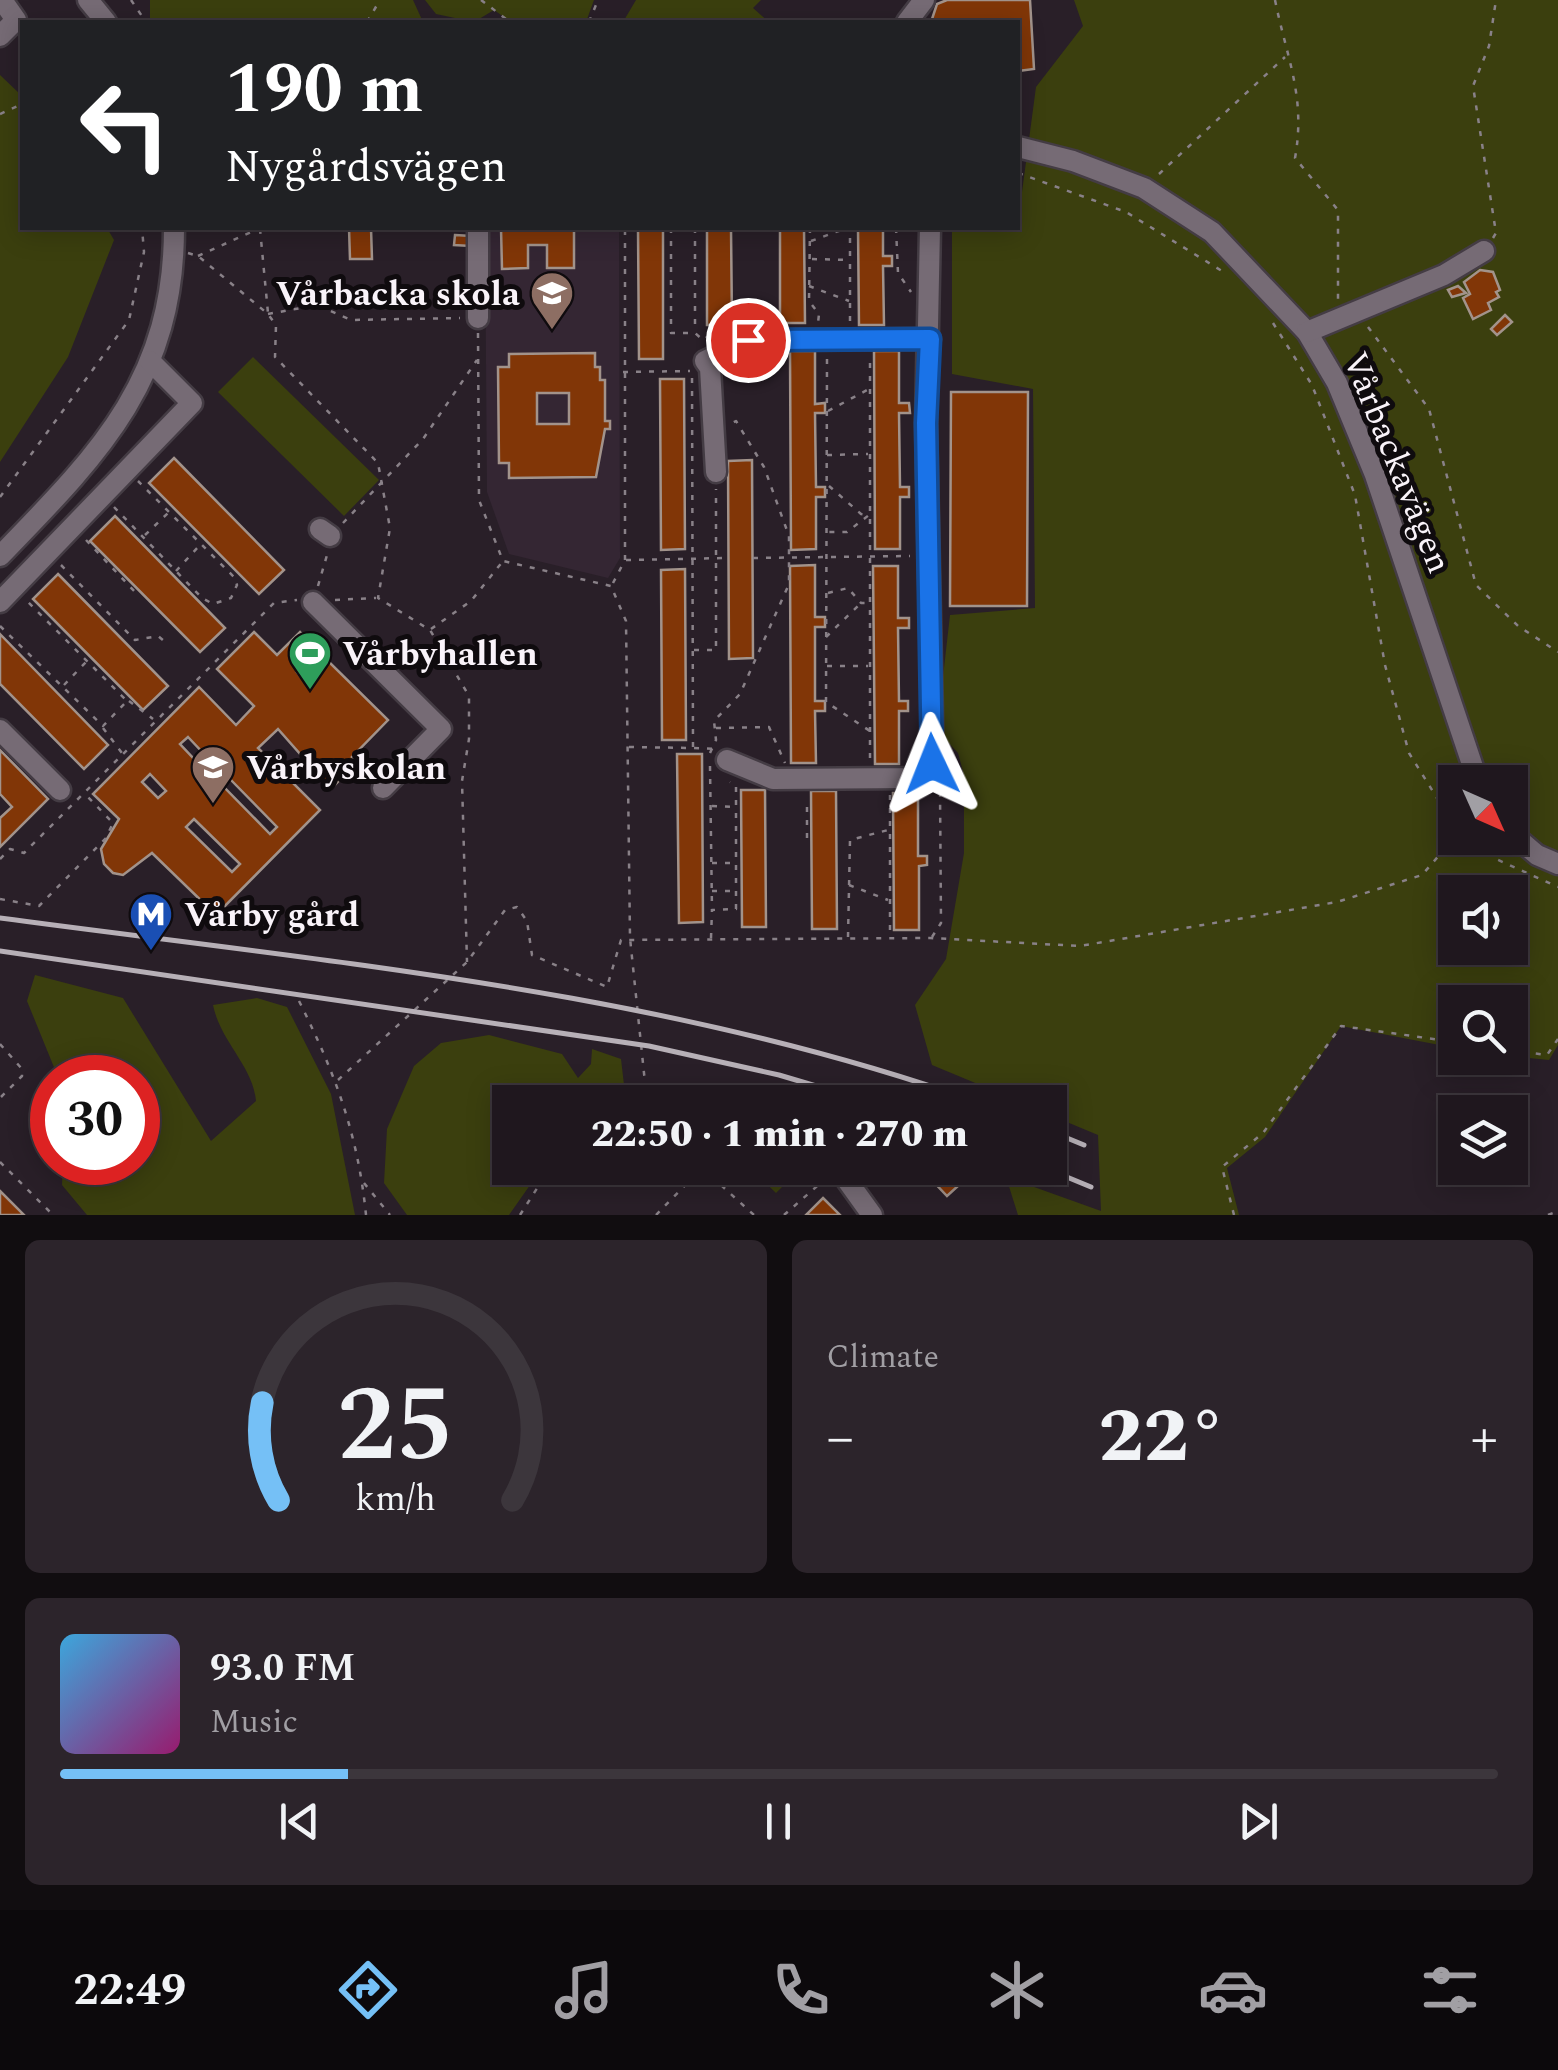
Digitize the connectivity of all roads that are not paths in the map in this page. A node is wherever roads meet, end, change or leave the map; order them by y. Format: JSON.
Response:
{"nodes":[{"id":1,"x":2,"y":0,"type":"edge"},
{"id":2,"x":88,"y":0,"type":"edge"},
{"id":3,"x":924,"y":0,"type":"edge"},
{"id":4,"x":104,"y":20,"type":"edge"},
{"id":5,"x":909,"y":20,"type":"edge"},
{"id":6,"x":0,"y":36,"type":"edge"},
{"id":7,"x":1020,"y":148,"type":"edge"},
{"id":8,"x":174,"y":230,"type":"edge"},
{"id":9,"x":478,"y":230,"type":"edge"},
{"id":10,"x":930,"y":230,"type":"edge"},
{"id":11,"x":1484,"y":251,"type":"road end"},
{"id":12,"x":478,"y":318,"type":"road end"},
{"id":13,"x":1307,"y":332,"type":"junction"},
{"id":14,"x":930,"y":339,"type":"junction"},
{"id":15,"x":150,"y":361,"type":"junction"},
{"id":16,"x":716,"y":472,"type":"road end"},
{"id":17,"x":0,"y":556,"type":"edge"},
{"id":18,"x":0,"y":602,"type":"edge"},
{"id":19,"x":313,"y":602,"type":"road end"},
{"id":20,"x":0,"y":730,"type":"edge"},
{"id":21,"x":1472,"y":765,"type":"edge"},
{"id":22,"x":726,"y":769,"type":"road end"},
{"id":23,"x":382,"y":788,"type":"dead end"},
{"id":24,"x":60,"y":790,"type":"dead end"},
{"id":25,"x":1528,"y":848,"type":"edge"},
{"id":26,"x":1558,"y":864,"type":"edge"},
{"id":27,"x":851,"y":1185,"type":"edge"},
{"id":28,"x":872,"y":1215,"type":"edge"}],
"edges":[{"from":1,"to":6,"type":"street"},
{"from":2,"to":4,"type":"street"},
{"from":3,"to":5,"type":"street"},
{"from":7,"to":13,"type":"street","name":"Vårbackavägen"},
{"from":8,"to":15,"type":"street"},
{"from":9,"to":12,"type":"street"},
{"from":10,"to":14,"type":"street"},
{"from":11,"to":13,"type":"street"},
{"from":13,"to":21,"type":"street","name":"Vårbackavägen"},
{"from":14,"to":16,"type":"street"},
{"from":14,"to":22,"type":"street"},
{"from":15,"to":17,"type":"street"},
{"from":15,"to":18,"type":"street"},
{"from":19,"to":23,"type":"street"},
{"from":20,"to":24,"type":"street"},
{"from":25,"to":26,"type":"street"},
{"from":27,"to":28,"type":"street"}]}
